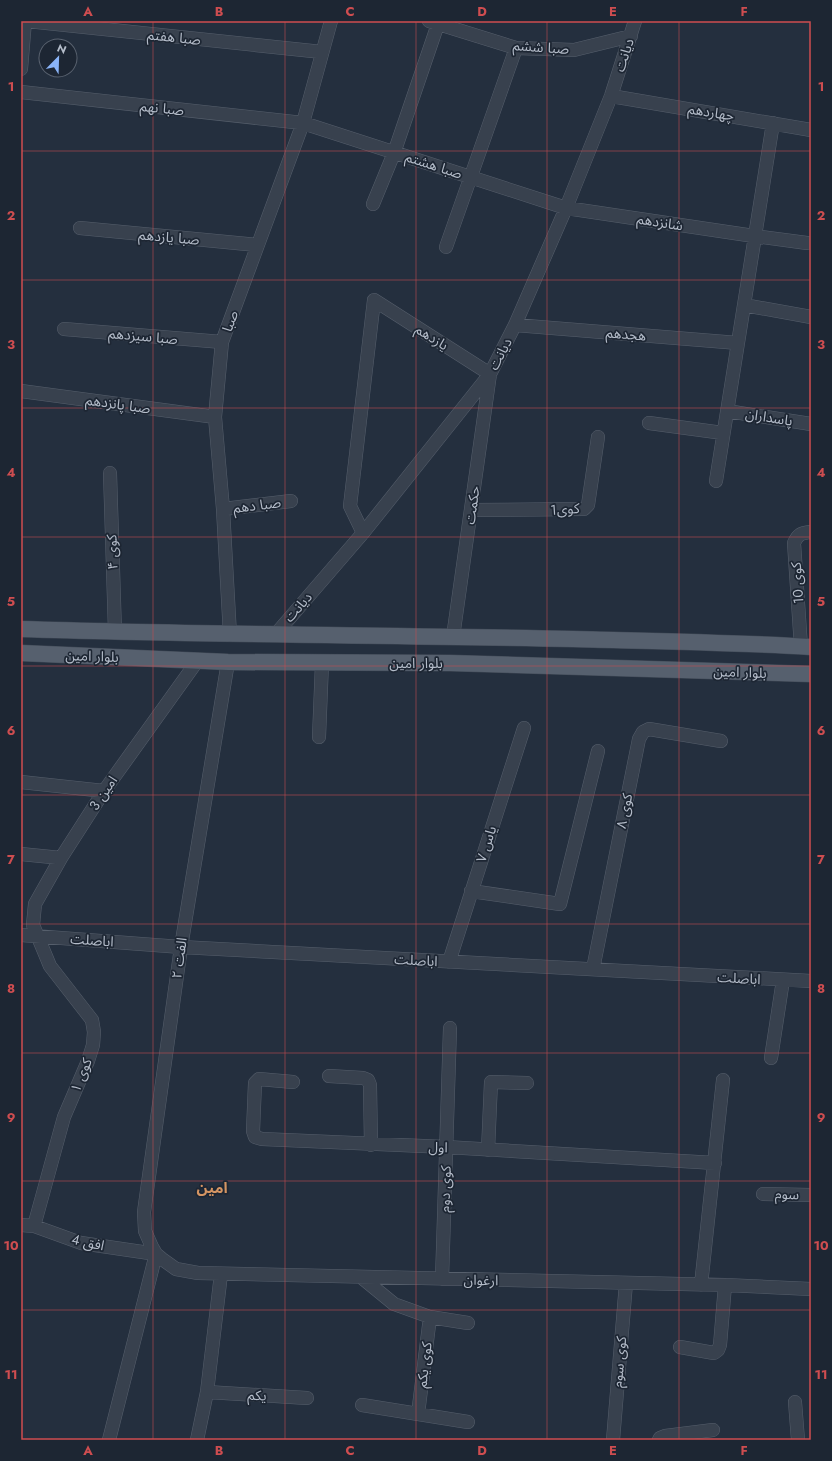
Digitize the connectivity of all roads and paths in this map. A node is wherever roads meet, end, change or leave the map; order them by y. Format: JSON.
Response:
{"nodes":[{"id":1,"x":26,"y":21,"type":"edge"},
{"id":2,"x":331,"y":21,"type":"edge"},
{"id":3,"x":635,"y":21,"type":"edge"},
{"id":4,"x":433,"y":23,"type":"edge"},
{"id":5,"x":631,"y":36,"type":"junction"},
{"id":6,"x":516,"y":48,"type":"junction"},
{"id":7,"x":322,"y":52,"type":"junction"},
{"id":8,"x":21,"y":69,"type":"edge"},
{"id":9,"x":21,"y":92,"type":"edge"},
{"id":10,"x":611,"y":96,"type":"junction"},
{"id":11,"x":772,"y":122,"type":"junction"},
{"id":12,"x":303,"y":123,"type":"junction"},
{"id":13,"x":811,"y":130,"type":"edge"},
{"id":14,"x":394,"y":153,"type":"junction"},
{"id":15,"x":471,"y":177,"type":"junction"},
{"id":16,"x":373,"y":204,"type":"dead end"},
{"id":17,"x":566,"y":208,"type":"junction"},
{"id":18,"x":80,"y":228,"type":"dead end"},
{"id":19,"x":754,"y":236,"type":"junction"},
{"id":20,"x":807,"y":243,"type":"dead end"},
{"id":21,"x":257,"y":245,"type":"junction"},
{"id":22,"x":446,"y":247,"type":"dead end"},
{"id":23,"x":744,"y":306,"type":"junction"},
{"id":24,"x":811,"y":317,"type":"edge"},
{"id":25,"x":515,"y":325,"type":"junction"},
{"id":26,"x":64,"y":329,"type":"dead end"},
{"id":27,"x":222,"y":342,"type":"junction"},
{"id":28,"x":738,"y":343,"type":"junction"},
{"id":29,"x":490,"y":374,"type":"junction"},
{"id":30,"x":21,"y":391,"type":"edge"},
{"id":31,"x":727,"y":411,"type":"junction"},
{"id":32,"x":215,"y":417,"type":"junction"},
{"id":33,"x":649,"y":423,"type":"dead end"},
{"id":34,"x":811,"y":424,"type":"edge"},
{"id":35,"x":723,"y":433,"type":"junction"},
{"id":36,"x":598,"y":437,"type":"dead end"},
{"id":37,"x":110,"y":473,"type":"dead end"},
{"id":38,"x":716,"y":481,"type":"dead end"},
{"id":39,"x":291,"y":501,"type":"dead end"},
{"id":40,"x":223,"y":509,"type":"junction"},
{"id":41,"x":471,"y":510,"type":"junction"},
{"id":42,"x":811,"y":532,"type":"edge"},
{"id":43,"x":363,"y":533,"type":"junction"},
{"id":44,"x":21,"y":629,"type":"edge"},
{"id":45,"x":115,"y":632,"type":"junction"},
{"id":46,"x":230,"y":634,"type":"junction"},
{"id":47,"x":275,"y":635,"type":"junction"},
{"id":48,"x":453,"y":637,"type":"junction"},
{"id":49,"x":806,"y":647,"type":"edge"},
{"id":50,"x":21,"y":653,"type":"edge"},
{"id":51,"x":198,"y":660,"type":"junction"},
{"id":52,"x":228,"y":662,"type":"junction"},
{"id":53,"x":322,"y":663,"type":"junction"},
{"id":54,"x":450,"y":663,"type":"junction"},
{"id":55,"x":811,"y":674,"type":"edge"},
{"id":56,"x":524,"y":728,"type":"dead end"},
{"id":57,"x":319,"y":737,"type":"dead end"},
{"id":58,"x":721,"y":741,"type":"dead end"},
{"id":59,"x":598,"y":751,"type":"dead end"},
{"id":60,"x":21,"y":782,"type":"edge"},
{"id":61,"x":104,"y":791,"type":"junction"},
{"id":62,"x":21,"y":854,"type":"edge"},
{"id":63,"x":61,"y":858,"type":"junction"},
{"id":64,"x":470,"y":891,"type":"junction"},
{"id":65,"x":21,"y":935,"type":"edge"},
{"id":66,"x":38,"y":936,"type":"junction"},
{"id":67,"x":181,"y":947,"type":"junction"},
{"id":68,"x":449,"y":962,"type":"junction"},
{"id":69,"x":593,"y":970,"type":"junction"},
{"id":70,"x":783,"y":980,"type":"junction"},
{"id":71,"x":811,"y":981,"type":"edge"},
{"id":72,"x":450,"y":1028,"type":"dead end"},
{"id":73,"x":771,"y":1058,"type":"dead end"},
{"id":74,"x":329,"y":1076,"type":"dead end"},
{"id":75,"x":723,"y":1080,"type":"dead end"},
{"id":76,"x":293,"y":1082,"type":"dead end"},
{"id":77,"x":527,"y":1083,"type":"dead end"},
{"id":78,"x":371,"y":1145,"type":"junction"},
{"id":79,"x":446,"y":1147,"type":"junction"},
{"id":80,"x":488,"y":1150,"type":"junction"},
{"id":81,"x":714,"y":1163,"type":"junction"},
{"id":82,"x":763,"y":1194,"type":"dead end"},
{"id":83,"x":811,"y":1195,"type":"edge"},
{"id":84,"x":21,"y":1225,"type":"edge"},
{"id":85,"x":34,"y":1226,"type":"junction"},
{"id":86,"x":156,"y":1254,"type":"junction"},
{"id":87,"x":221,"y":1274,"type":"junction"},
{"id":88,"x":361,"y":1277,"type":"junction"},
{"id":89,"x":442,"y":1279,"type":"junction"},
{"id":90,"x":626,"y":1283,"type":"junction"},
{"id":91,"x":701,"y":1285,"type":"junction"},
{"id":92,"x":725,"y":1285,"type":"junction"},
{"id":93,"x":811,"y":1289,"type":"edge"},
{"id":94,"x":430,"y":1317,"type":"junction"},
{"id":95,"x":468,"y":1323,"type":"dead end"},
{"id":96,"x":680,"y":1347,"type":"dead end"},
{"id":97,"x":207,"y":1392,"type":"junction"},
{"id":98,"x":308,"y":1398,"type":"dead end"},
{"id":99,"x":794,"y":1402,"type":"dead end"},
{"id":100,"x":362,"y":1406,"type":"dead end"},
{"id":101,"x":418,"y":1414,"type":"junction"},
{"id":102,"x":468,"y":1422,"type":"dead end"},
{"id":103,"x":713,"y":1430,"type":"dead end"},
{"id":104,"x":109,"y":1440,"type":"edge"},
{"id":105,"x":197,"y":1440,"type":"edge"},
{"id":106,"x":613,"y":1440,"type":"edge"},
{"id":107,"x":659,"y":1440,"type":"edge"},
{"id":108,"x":798,"y":1440,"type":"edge"}],
"edges":[{"from":1,"to":7,"type":"street","name":"صبا هفتم"},
{"from":1,"to":8,"type":"street"},
{"from":2,"to":7,"type":"street","name":"صبا"},
{"from":3,"to":5,"type":"street","name":"دیانت"},
{"from":4,"to":6,"type":"street","name":"صبا ششم"},
{"from":4,"to":14,"type":"street"},
{"from":5,"to":6,"type":"street","name":"صبا ششم"},
{"from":5,"to":10,"type":"street","name":"دیانت"},
{"from":6,"to":15,"type":"street"},
{"from":7,"to":12,"type":"street","name":"صبا"},
{"from":9,"to":12,"type":"street","name":"صبا نهم"},
{"from":10,"to":11,"type":"street","name":"چهاردهم"},
{"from":10,"to":17,"type":"street","name":"دیانت"},
{"from":11,"to":13,"type":"street","name":"چهاردهم"},
{"from":11,"to":19,"type":"street"},
{"from":12,"to":14,"type":"street","name":"صبا هشتم"},
{"from":12,"to":21,"type":"street","name":"صبا"},
{"from":14,"to":15,"type":"street","name":"صبا هشتم"},
{"from":14,"to":16,"type":"street"},
{"from":15,"to":17,"type":"street","name":"صبا هشتم"},
{"from":15,"to":22,"type":"street"},
{"from":17,"to":19,"type":"street","name":"شانزدهم"},
{"from":17,"to":25,"type":"street","name":"دیانت"},
{"from":18,"to":21,"type":"street","name":"صبا یازدهم"},
{"from":19,"to":20,"type":"street","name":"شانزدهم"},
{"from":19,"to":23,"type":"street"},
{"from":21,"to":27,"type":"street","name":"صبا"},
{"from":23,"to":24,"type":"street"},
{"from":23,"to":28,"type":"street"},
{"from":25,"to":28,"type":"street","name":"هجدهم"},
{"from":25,"to":29,"type":"street","name":"دیانت"},
{"from":26,"to":27,"type":"street","name":"صبا سیزدهم"},
{"from":27,"to":32,"type":"street","name":"صبا"},
{"from":28,"to":31,"type":"street"},
{"from":29,"to":41,"type":"street","name":"حکمت"},
{"from":29,"to":43,"type":"street","name":"دیانت"},
{"from":29,"to":43,"type":"street","name":"یازدهم"},
{"from":30,"to":32,"type":"street","name":"صبا پانزدهم"},
{"from":31,"to":34,"type":"street","name":"پاسداران"},
{"from":31,"to":35,"type":"street"},
{"from":32,"to":40,"type":"street","name":"صبا"},
{"from":33,"to":35,"type":"street"},
{"from":35,"to":38,"type":"street"},
{"from":36,"to":41,"type":"street","name":"کوی1"},
{"from":37,"to":45,"type":"street","name":"کوی ۴"},
{"from":39,"to":40,"type":"street","name":"صبا دهم"},
{"from":40,"to":46,"type":"street","name":"صبا"},
{"from":41,"to":48,"type":"street","name":"حکمت"},
{"from":42,"to":49,"type":"street","name":"کوی 10"},
{"from":43,"to":47,"type":"street","name":"دیانت"},
{"from":44,"to":45,"type":"main road","name":"بلوار امین"},
{"from":45,"to":46,"type":"main road","name":"بلوار امین"},
{"from":46,"to":47,"type":"main road","name":"بلوار امین"},
{"from":47,"to":48,"type":"main road","name":"بلوار امین"},
{"from":48,"to":49,"type":"main road","name":"بلوار امین"},
{"from":48,"to":54,"type":"main road"},
{"from":50,"to":51,"type":"main road","name":"بلوار امین"},
{"from":51,"to":52,"type":"main road","name":"بلوار امین"},
{"from":51,"to":61,"type":"street","name":"امین 3"},
{"from":52,"to":53,"type":"main road","name":"بلوار امین"},
{"from":52,"to":67,"type":"street","name":"الفت ۲"},
{"from":53,"to":54,"type":"main road","name":"بلوار امین"},
{"from":53,"to":57,"type":"street"},
{"from":54,"to":55,"type":"main road","name":"بلوار امین"},
{"from":56,"to":64,"type":"street","name":"یاس ۷"},
{"from":58,"to":69,"type":"street","name":"کوی ۸"},
{"from":59,"to":64,"type":"street"},
{"from":60,"to":61,"type":"street"},
{"from":61,"to":63,"type":"street","name":"امین 3"},
{"from":62,"to":63,"type":"street"},
{"from":63,"to":66,"type":"street","name":"امین 3"},
{"from":64,"to":68,"type":"street","name":"یاس ۷"},
{"from":65,"to":66,"type":"street","name":"اباصلت"},
{"from":66,"to":67,"type":"street","name":"اباصلت"},
{"from":66,"to":85,"type":"street","name":"کوی ۱"},
{"from":67,"to":68,"type":"street","name":"اباصلت"},
{"from":67,"to":86,"type":"street","name":"الفت ۲"},
{"from":68,"to":69,"type":"street","name":"اباصلت"},
{"from":69,"to":70,"type":"street","name":"اباصلت"},
{"from":70,"to":71,"type":"street","name":"اباصلت"},
{"from":70,"to":73,"type":"street"},
{"from":72,"to":79,"type":"street","name":"کوی دوم"},
{"from":74,"to":78,"type":"street"},
{"from":75,"to":81,"type":"street"},
{"from":76,"to":78,"type":"street","name":"اول"},
{"from":77,"to":80,"type":"street"},
{"from":78,"to":79,"type":"street","name":"اول"},
{"from":79,"to":80,"type":"street","name":"اول"},
{"from":79,"to":89,"type":"street","name":"کوی دوم"},
{"from":80,"to":81,"type":"street","name":"اول"},
{"from":81,"to":91,"type":"street"},
{"from":82,"to":83,"type":"street","name":"سوم"},
{"from":84,"to":85,"type":"street","name":"افق 4"},
{"from":85,"to":86,"type":"street","name":"افق 4"},
{"from":86,"to":87,"type":"street","name":"ارغوان"},
{"from":86,"to":104,"type":"street"},
{"from":87,"to":88,"type":"street","name":"ارغوان"},
{"from":87,"to":97,"type":"street"},
{"from":88,"to":89,"type":"street","name":"ارغوان"},
{"from":88,"to":94,"type":"street"},
{"from":89,"to":90,"type":"street","name":"ارغوان"},
{"from":90,"to":91,"type":"street","name":"ارغوان"},
{"from":90,"to":106,"type":"street","name":"کوی سوم"},
{"from":91,"to":92,"type":"street","name":"ارغوان"},
{"from":92,"to":93,"type":"street","name":"ارغوان"},
{"from":92,"to":96,"type":"street"},
{"from":94,"to":95,"type":"street"},
{"from":94,"to":101,"type":"street","name":"کوی یکم"},
{"from":97,"to":98,"type":"street","name":"یکم"},
{"from":97,"to":105,"type":"street"},
{"from":99,"to":108,"type":"street"},
{"from":100,"to":101,"type":"street"},
{"from":101,"to":102,"type":"street"},
{"from":103,"to":107,"type":"street"}]}
